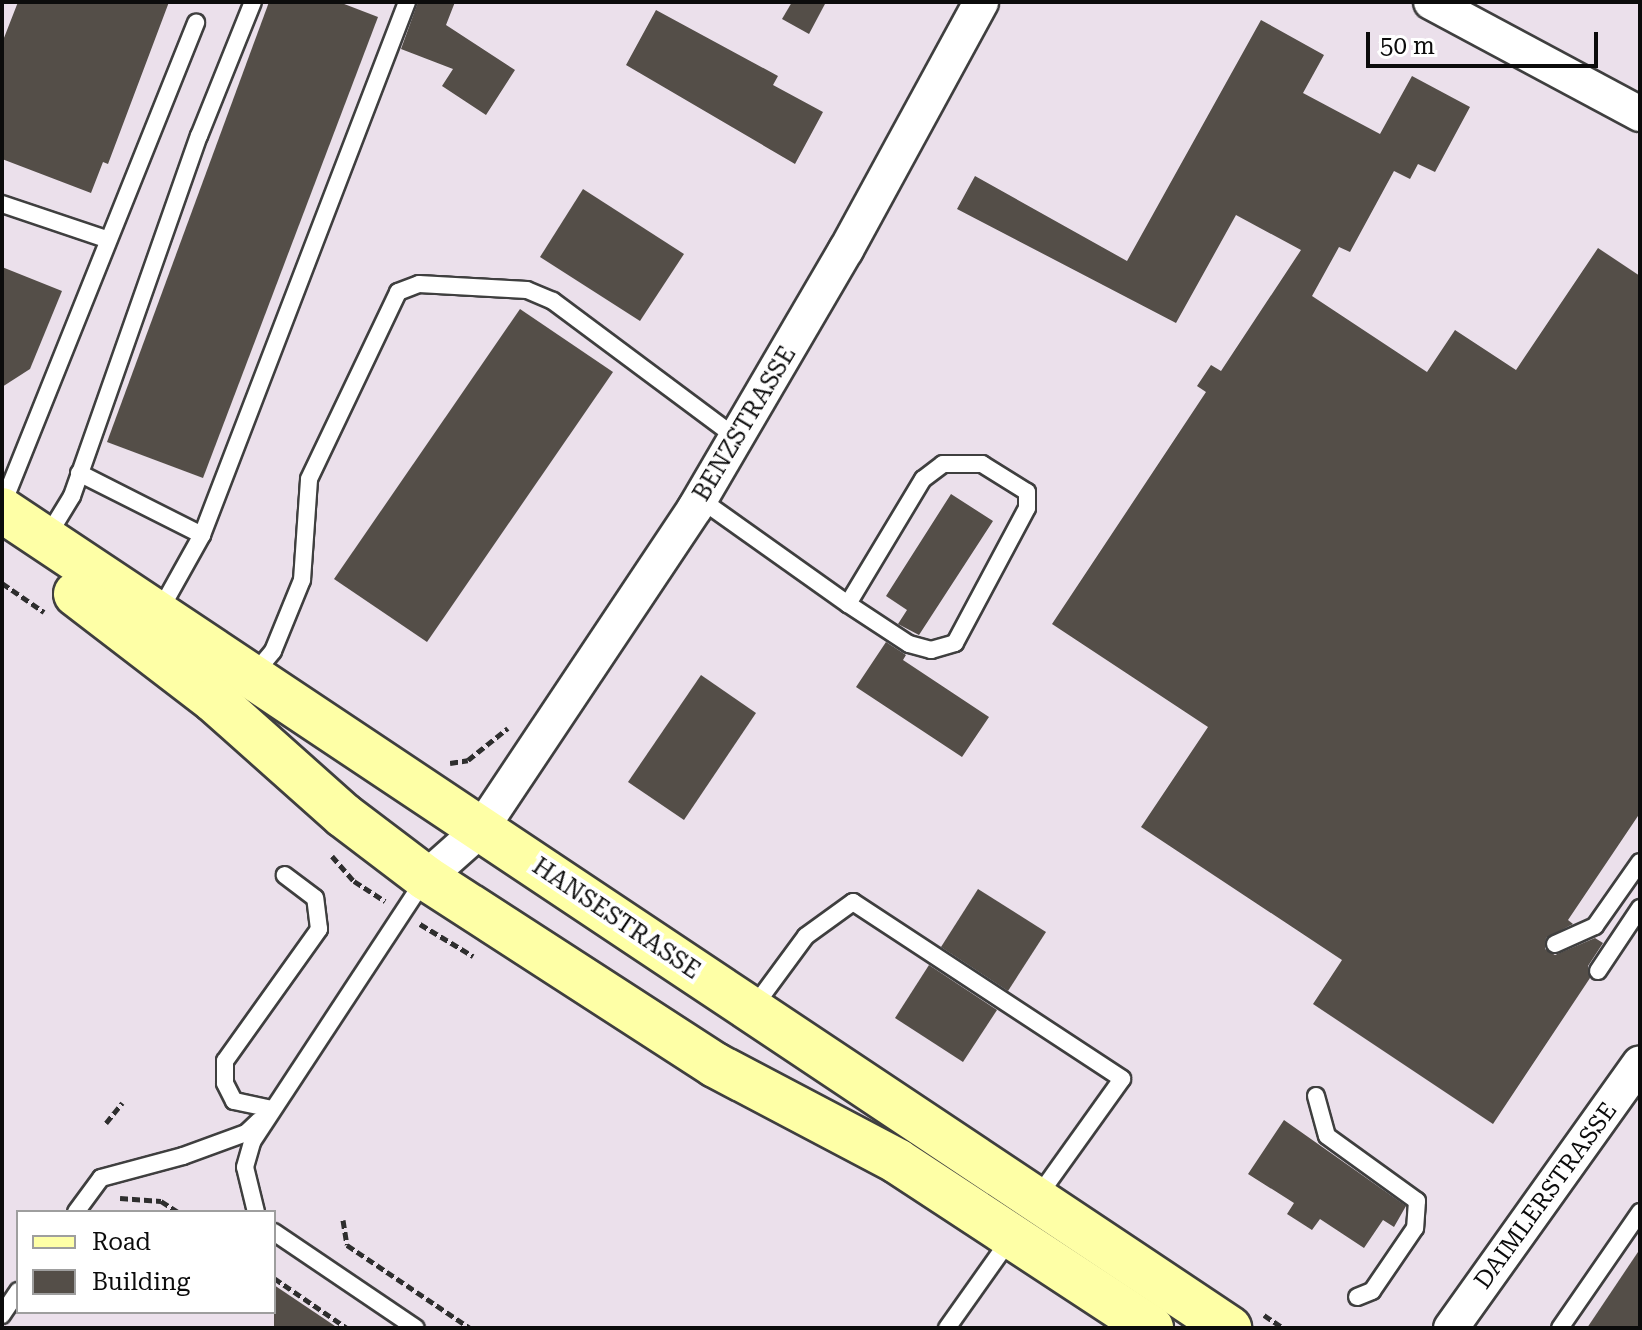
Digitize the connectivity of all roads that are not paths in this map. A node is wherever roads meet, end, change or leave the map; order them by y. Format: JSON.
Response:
{"nodes":[{"id":1,"x":253,"y":2,"type":"edge"},
{"id":2,"x":407,"y":2,"type":"edge"},
{"id":3,"x":981,"y":2,"type":"edge"},
{"id":4,"x":1431,"y":2,"type":"edge"},
{"id":5,"x":196,"y":23,"type":"dead end"},
{"id":6,"x":1640,"y":114,"type":"edge"},
{"id":7,"x":2,"y":204,"type":"edge"},
{"id":8,"x":106,"y":239,"type":"junction"},
{"id":9,"x":737,"y":438,"type":"junction"},
{"id":10,"x":79,"y":473,"type":"junction"},
{"id":11,"x":700,"y":499,"type":"junction"},
{"id":12,"x":2,"y":508,"type":"edge"},
{"id":13,"x":202,"y":535,"type":"junction"},
{"id":14,"x":46,"y":538,"type":"junction"},
{"id":15,"x":2,"y":543,"type":"edge"},
{"id":16,"x":848,"y":604,"type":"junction"},
{"id":17,"x":158,"y":613,"type":"junction"},
{"id":18,"x":252,"y":676,"type":"junction"},
{"id":19,"x":481,"y":829,"type":"junction"},
{"id":20,"x":1640,"y":862,"type":"edge"},
{"id":21,"x":285,"y":875,"type":"dead end"},
{"id":22,"x":426,"y":878,"type":"junction"},
{"id":23,"x":1640,"y":908,"type":"edge"},
{"id":24,"x":1555,"y":944,"type":"dead end"},
{"id":25,"x":1598,"y":971,"type":"dead end"},
{"id":26,"x":752,"y":1010,"type":"junction"},
{"id":27,"x":1640,"y":1063,"type":"edge"},
{"id":28,"x":1316,"y":1096,"type":"dead end"},
{"id":29,"x":272,"y":1109,"type":"junction"},
{"id":30,"x":78,"y":1210,"type":"edge"},
{"id":31,"x":256,"y":1210,"type":"edge"},
{"id":32,"x":1640,"y":1212,"type":"edge"},
{"id":33,"x":1025,"y":1216,"type":"junction"},
{"id":34,"x":276,"y":1233,"type":"edge"},
{"id":35,"x":16,"y":1294,"type":"edge"},
{"id":36,"x":1357,"y":1297,"type":"dead end"},
{"id":37,"x":2,"y":1315,"type":"edge"},
{"id":38,"x":416,"y":1328,"type":"edge"},
{"id":39,"x":947,"y":1328,"type":"edge"},
{"id":40,"x":1151,"y":1328,"type":"edge"},
{"id":41,"x":1229,"y":1328,"type":"edge"},
{"id":42,"x":1451,"y":1328,"type":"edge"},
{"id":43,"x":1560,"y":1328,"type":"edge"}],
"edges":[{"from":1,"to":10,"type":"lane"},
{"from":2,"to":13,"type":"lane"},
{"from":3,"to":9,"type":"street","name":"BENZSTRASSE"},
{"from":4,"to":6,"type":"street"},
{"from":5,"to":8,"type":"lane"},
{"from":7,"to":8,"type":"lane"},
{"from":8,"to":12,"type":"lane"},
{"from":9,"to":11,"type":"street","name":"BENZSTRASSE"},
{"from":9,"to":18,"type":"lane"},
{"from":10,"to":13,"type":"lane"},
{"from":10,"to":14,"type":"lane"},
{"from":11,"to":16,"type":"lane"},
{"from":11,"to":19,"type":"street","name":"BENZSTRASSE"},
{"from":12,"to":14,"type":"main road","name":"HANSESTRASSE"},
{"from":13,"to":17,"type":"lane"},
{"from":14,"to":17,"type":"main road","name":"HANSESTRASSE"},
{"from":15,"to":22,"type":"main road","name":"HANSESTRASSE"},
{"from":16,"to":16,"type":"lane"},
{"from":17,"to":18,"type":"main road","name":"HANSESTRASSE"},
{"from":18,"to":19,"type":"main road","name":"HANSESTRASSE"},
{"from":19,"to":22,"type":"street","name":"BENZSTRASSE"},
{"from":19,"to":26,"type":"main road","name":"HANSESTRASSE"},
{"from":20,"to":24,"type":"lane"},
{"from":21,"to":29,"type":"lane"},
{"from":22,"to":29,"type":"lane"},
{"from":22,"to":33,"type":"main road","name":"HANSESTRASSE"},
{"from":23,"to":25,"type":"lane"},
{"from":26,"to":33,"type":"main road","name":"HANSESTRASSE"},
{"from":26,"to":33,"type":"lane"},
{"from":27,"to":42,"type":"street","name":"DAIMLERSTRASSE"},
{"from":28,"to":36,"type":"lane"},
{"from":29,"to":30,"type":"lane"},
{"from":29,"to":31,"type":"lane"},
{"from":32,"to":43,"type":"lane"},
{"from":33,"to":39,"type":"lane"},
{"from":33,"to":40,"type":"main road","name":"HANSESTRASSE"},
{"from":33,"to":41,"type":"main road","name":"HANSESTRASSE"},
{"from":34,"to":38,"type":"lane"},
{"from":35,"to":37,"type":"lane"}]}
